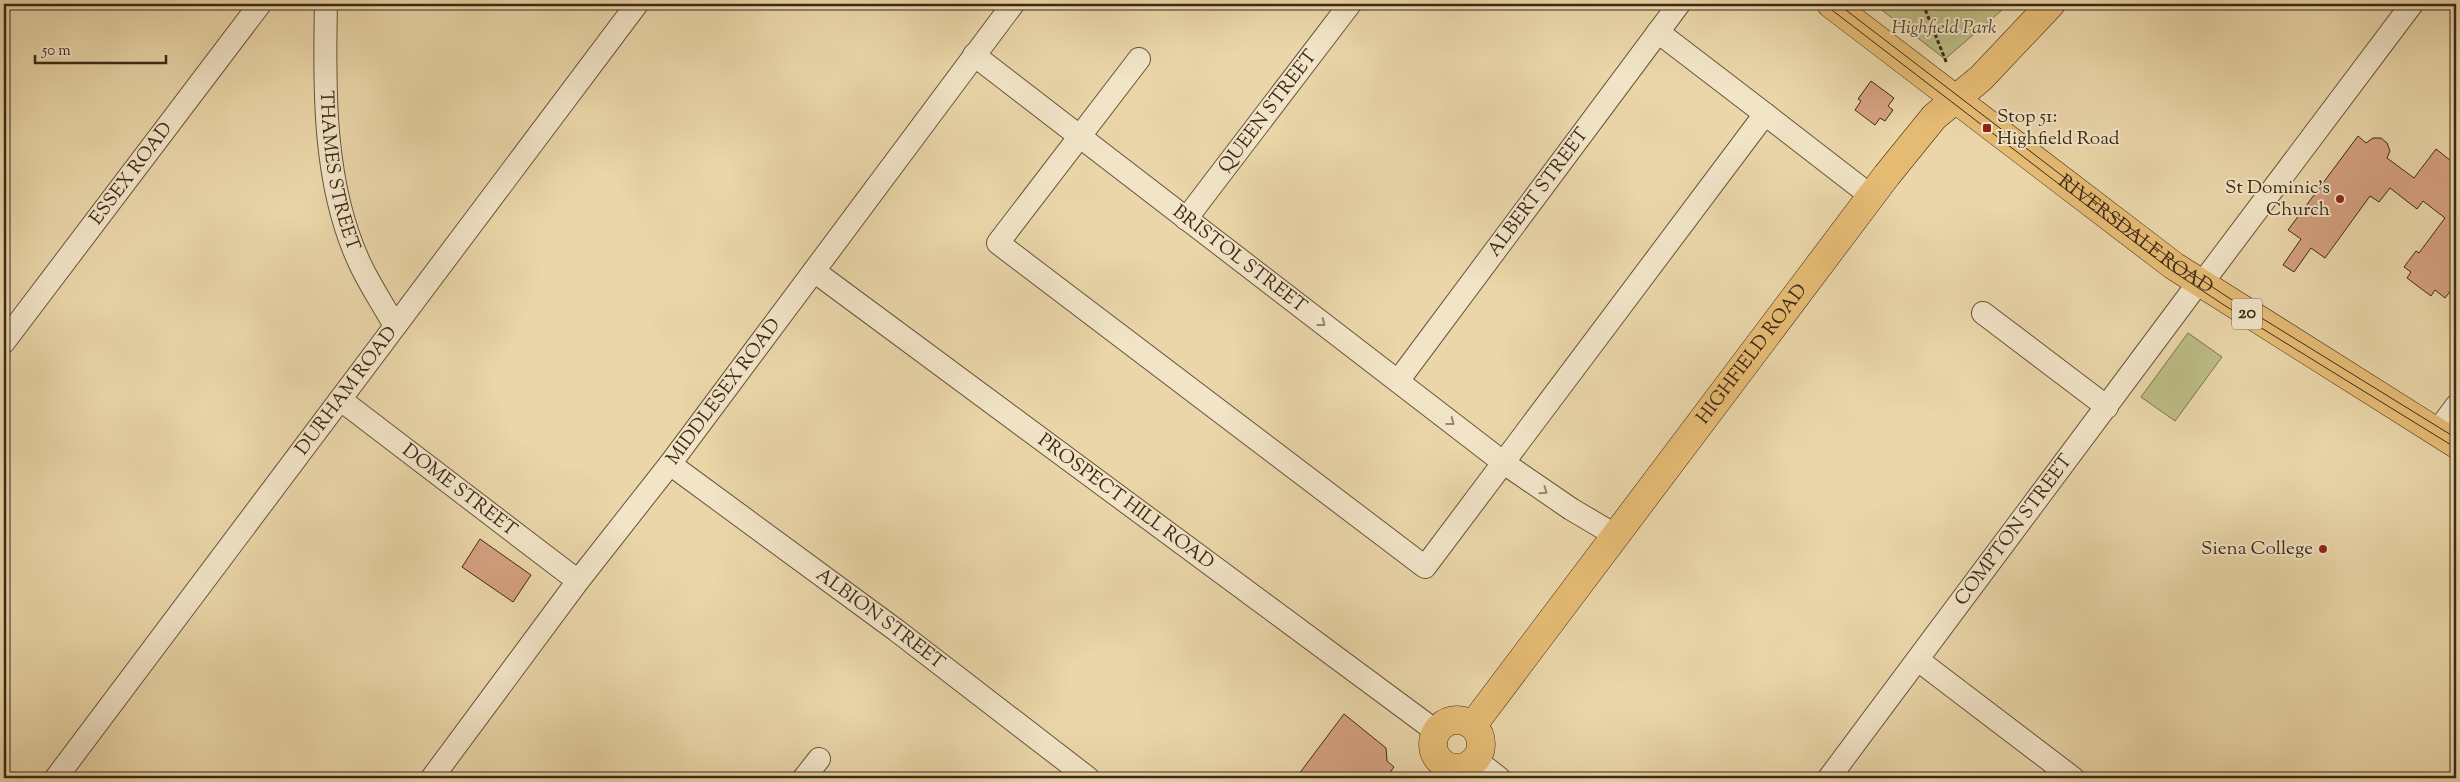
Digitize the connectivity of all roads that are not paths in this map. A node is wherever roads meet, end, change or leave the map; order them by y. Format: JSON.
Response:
{"nodes":[{"id":1,"x":260,"y":4,"type":"edge"},
{"id":2,"x":326,"y":4,"type":"edge"},
{"id":3,"x":637,"y":4,"type":"edge"},
{"id":4,"x":1013,"y":4,"type":"edge"},
{"id":5,"x":1350,"y":4,"type":"edge"},
{"id":6,"x":1680,"y":4,"type":"edge"},
{"id":7,"x":1831,"y":4,"type":"edge"},
{"id":8,"x":2051,"y":4,"type":"edge"},
{"id":9,"x":2412,"y":4,"type":"edge"},
{"id":10,"x":1658,"y":32,"type":"junction"},
{"id":11,"x":974,"y":55,"type":"junction"},
{"id":12,"x":1139,"y":58,"type":"dead end"},
{"id":13,"x":1956,"y":99,"type":"junction"},
{"id":14,"x":1765,"y":114,"type":"junction"},
{"id":15,"x":1079,"y":135,"type":"junction"},
{"id":16,"x":1871,"y":196,"type":"junction"},
{"id":17,"x":1186,"y":219,"type":"junction"},
{"id":18,"x":814,"y":272,"type":"junction"},
{"id":19,"x":2201,"y":285,"type":"junction"},
{"id":20,"x":1983,"y":313,"type":"dead end"},
{"id":21,"x":395,"y":326,"type":"junction"},
{"id":22,"x":4,"y":342,"type":"edge"},
{"id":23,"x":1398,"y":381,"type":"junction"},
{"id":24,"x":341,"y":400,"type":"junction"},
{"id":25,"x":2456,"y":406,"type":"edge"},
{"id":26,"x":2107,"y":407,"type":"junction"},
{"id":27,"x":2447,"y":438,"type":"edge"},
{"id":28,"x":1504,"y":463,"type":"junction"},
{"id":29,"x":670,"y":464,"type":"junction"},
{"id":30,"x":1615,"y":536,"type":"junction"},
{"id":31,"x":578,"y":581,"type":"junction"},
{"id":32,"x":1918,"y":660,"type":"junction"},
{"id":33,"x":1473,"y":725,"type":"junction"},
{"id":34,"x":1437,"y":732,"type":"junction"},
{"id":35,"x":819,"y":759,"type":"dead end"},
{"id":36,"x":1476,"y":760,"type":"junction"},
{"id":37,"x":1439,"y":771,"type":"edge"},
{"id":38,"x":56,"y":778,"type":"edge"},
{"id":39,"x":432,"y":778,"type":"edge"},
{"id":40,"x":804,"y":778,"type":"edge"},
{"id":41,"x":1088,"y":778,"type":"edge"},
{"id":42,"x":1499,"y":778,"type":"edge"},
{"id":43,"x":1829,"y":778,"type":"edge"},
{"id":44,"x":2073,"y":778,"type":"edge"}],
"edges":[{"from":1,"to":22,"type":"street","name":"ESSEX ROAD"},
{"from":2,"to":21,"type":"street","name":"THAMES STREET"},
{"from":3,"to":21,"type":"street","name":"DURHAM ROAD"},
{"from":4,"to":11,"type":"street","name":"MIDDLESEX ROAD"},
{"from":5,"to":17,"type":"street","name":"QUEEN STREET"},
{"from":6,"to":10,"type":"street","name":"ALBERT STREET"},
{"from":7,"to":13,"type":"main road","name":"RIVERSDALE ROAD","number":"20"},
{"from":8,"to":13,"type":"main road","name":"HIGHFIELD ROAD"},
{"from":9,"to":19,"type":"street","name":"COMPTON STREET"},
{"from":10,"to":14,"type":"street"},
{"from":10,"to":23,"type":"street","name":"ALBERT STREET"},
{"from":11,"to":15,"type":"street","name":"BRISTOL STREET"},
{"from":11,"to":18,"type":"street","name":"MIDDLESEX ROAD"},
{"from":12,"to":15,"type":"street"},
{"from":13,"to":16,"type":"main road","name":"HIGHFIELD ROAD"},
{"from":13,"to":19,"type":"main road","name":"RIVERSDALE ROAD","number":"20"},
{"from":14,"to":16,"type":"street"},
{"from":14,"to":28,"type":"street"},
{"from":15,"to":17,"type":"street","name":"BRISTOL STREET"},
{"from":15,"to":28,"type":"street"},
{"from":16,"to":30,"type":"main road","name":"HIGHFIELD ROAD"},
{"from":17,"to":23,"type":"street","name":"BRISTOL STREET","one_way":true},
{"from":18,"to":29,"type":"street","name":"MIDDLESEX ROAD"},
{"from":18,"to":34,"type":"street","name":"PROSPECT HILL ROAD"},
{"from":19,"to":26,"type":"street","name":"COMPTON STREET"},
{"from":19,"to":27,"type":"main road","name":"RIVERSDALE ROAD","number":"20"},
{"from":20,"to":26,"type":"street"},
{"from":21,"to":24,"type":"street","name":"DURHAM ROAD"},
{"from":23,"to":28,"type":"street","name":"BRISTOL STREET","one_way":true},
{"from":24,"to":31,"type":"street","name":"DOME STREET"},
{"from":24,"to":38,"type":"street","name":"DURHAM ROAD"},
{"from":25,"to":27,"type":"street"},
{"from":26,"to":32,"type":"street","name":"COMPTON STREET"},
{"from":28,"to":30,"type":"street","name":"BRISTOL STREET","one_way":true},
{"from":29,"to":31,"type":"street","name":"MIDDLESEX ROAD"},
{"from":29,"to":41,"type":"street","name":"ALBION STREET"},
{"from":30,"to":33,"type":"main road","name":"HIGHFIELD ROAD"},
{"from":31,"to":39,"type":"street","name":"MIDDLESEX ROAD"},
{"from":32,"to":43,"type":"street","name":"COMPTON STREET"},
{"from":32,"to":44,"type":"street"},
{"from":33,"to":34,"type":"main road"},
{"from":33,"to":36,"type":"main road"},
{"from":34,"to":37,"type":"main road"},
{"from":35,"to":40,"type":"street"},
{"from":36,"to":37,"type":"main road"},
{"from":36,"to":42,"type":"street"}]}
